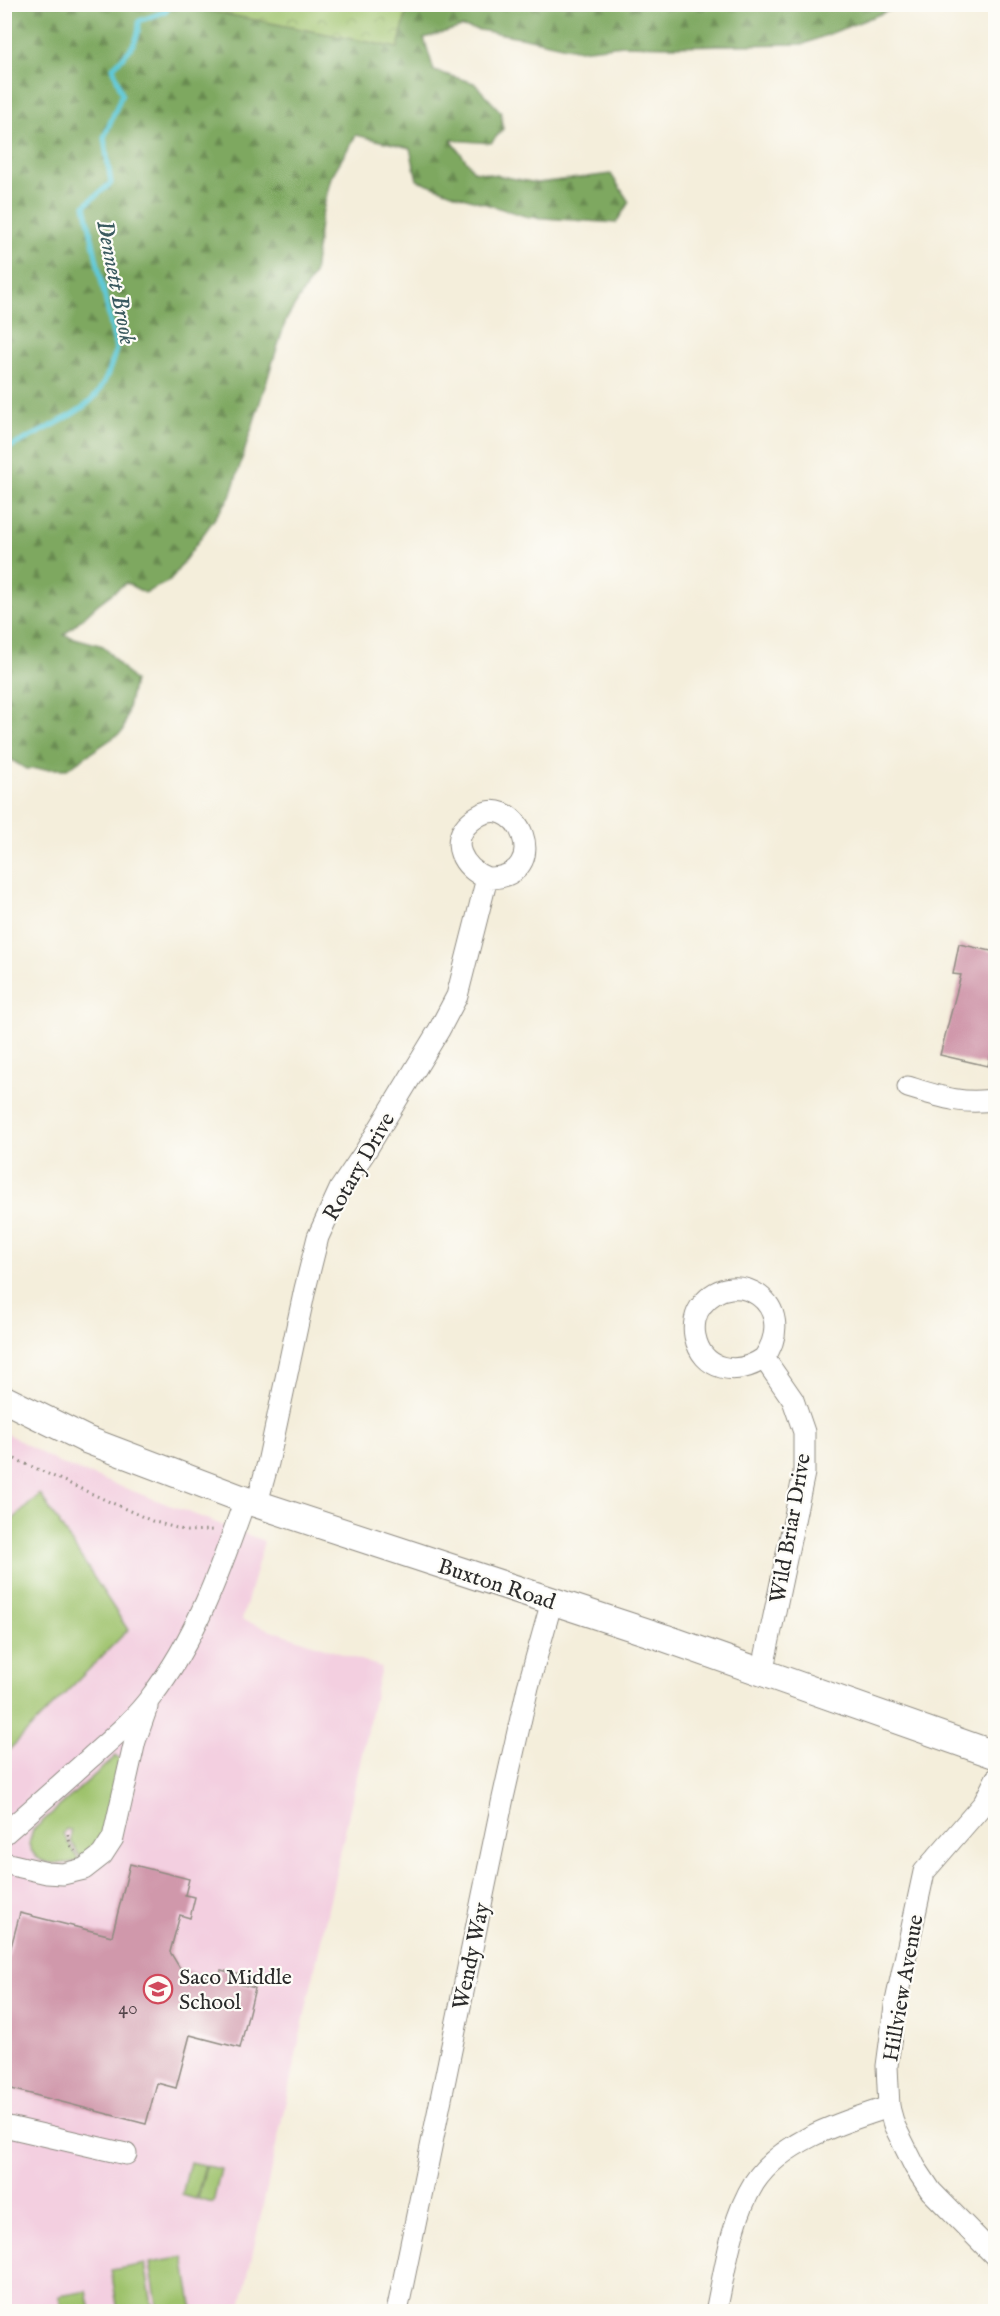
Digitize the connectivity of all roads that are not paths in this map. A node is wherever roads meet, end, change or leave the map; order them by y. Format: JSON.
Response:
{"nodes":[{"id":1,"x":487,"y":878,"type":"dead end"},
{"id":2,"x":908,"y":1087,"type":"dead end"},
{"id":3,"x":996,"y":1099,"type":"edge"},
{"id":4,"x":764,"y":1358,"type":"dead end"},
{"id":5,"x":4,"y":1399,"type":"edge"},
{"id":6,"x":251,"y":1501,"type":"junction"},
{"id":7,"x":552,"y":1601,"type":"junction"},
{"id":8,"x":762,"y":1673,"type":"junction"},
{"id":9,"x":150,"y":1699,"type":"junction"},
{"id":10,"x":996,"y":1755,"type":"edge"},
{"id":11,"x":996,"y":1779,"type":"edge"},
{"id":12,"x":4,"y":1834,"type":"edge"},
{"id":13,"x":4,"y":1863,"type":"edge"},
{"id":14,"x":889,"y":2107,"type":"junction"},
{"id":15,"x":4,"y":2126,"type":"edge"},
{"id":16,"x":126,"y":2154,"type":"dead end"},
{"id":17,"x":996,"y":2257,"type":"edge"},
{"id":18,"x":397,"y":2312,"type":"edge"},
{"id":19,"x":716,"y":2312,"type":"edge"}],
"edges":[{"from":1,"to":6,"type":"street","name":"Rotary Drive"},
{"from":2,"to":3,"type":"street"},
{"from":4,"to":8,"type":"street","name":"Wild Briar Drive"},
{"from":5,"to":6,"type":"main road","name":"Buxton Road"},
{"from":6,"to":7,"type":"main road","name":"Buxton Road"},
{"from":6,"to":9,"type":"street","name":"Rotary Drive"},
{"from":7,"to":8,"type":"main road","name":"Buxton Road"},
{"from":7,"to":18,"type":"street","name":"Wendy Way"},
{"from":8,"to":10,"type":"main road","name":"Buxton Road"},
{"from":9,"to":12,"type":"street"},
{"from":9,"to":13,"type":"street"},
{"from":11,"to":14,"type":"street","name":"Hillview Avenue"},
{"from":14,"to":17,"type":"street","name":"Hillview Avenue"},
{"from":14,"to":19,"type":"street"},
{"from":15,"to":16,"type":"street"}]}
